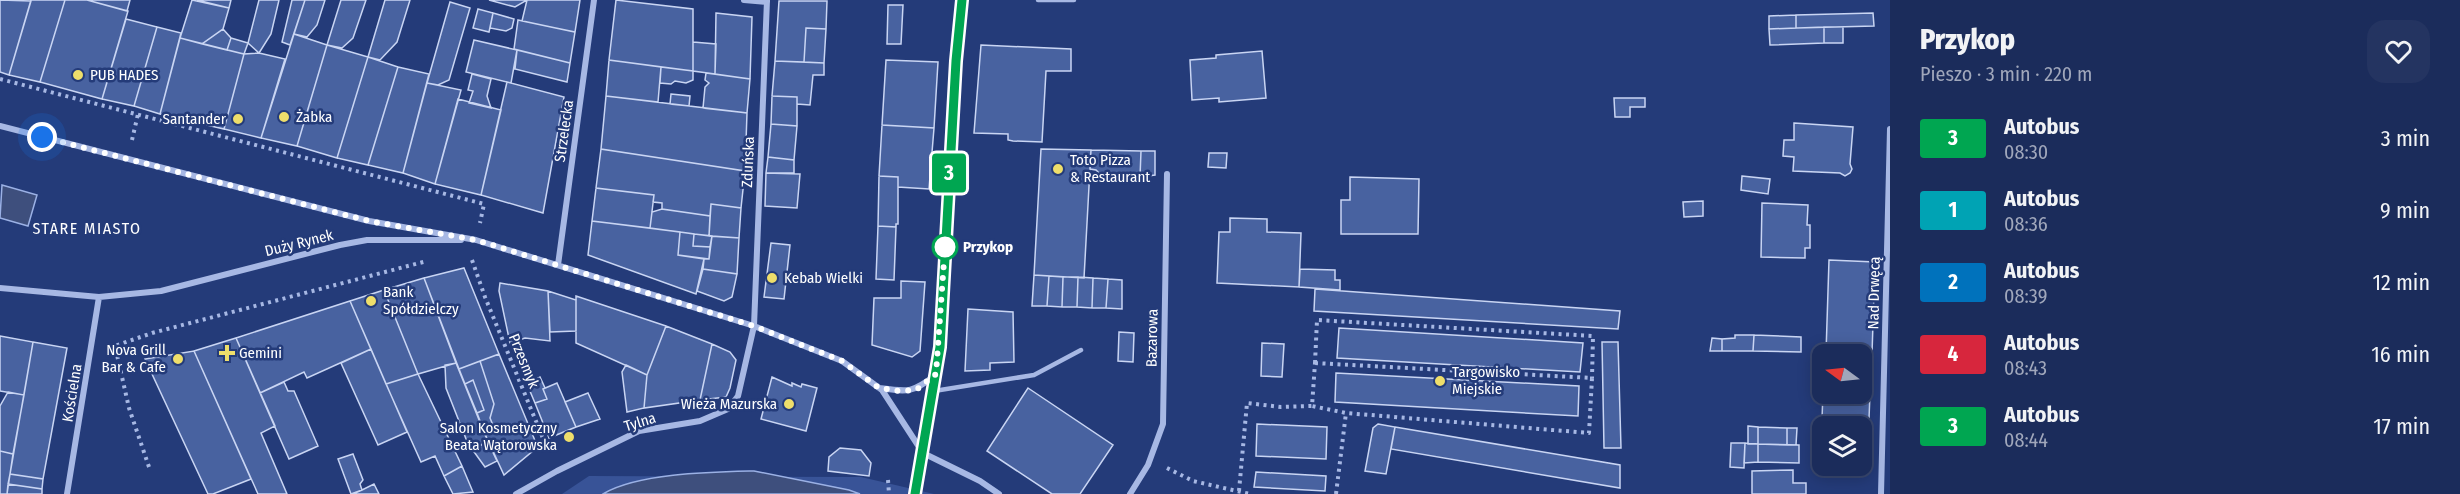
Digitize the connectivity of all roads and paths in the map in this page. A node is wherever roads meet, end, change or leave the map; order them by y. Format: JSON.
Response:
{"nodes":[{"id":1,"x":594,"y":0,"type":"edge"},
{"id":2,"x":744,"y":0,"type":"edge"},
{"id":3,"x":962,"y":0,"type":"edge"},
{"id":4,"x":1038,"y":0,"type":"edge"},
{"id":5,"x":1074,"y":0,"type":"edge"},
{"id":6,"x":767,"y":1,"type":"edge"},
{"id":7,"x":0,"y":79,"type":"edge"},
{"id":8,"x":0,"y":126,"type":"edge"},
{"id":9,"x":1890,"y":129,"type":"edge"},
{"id":10,"x":1167,"y":174,"type":"dead end"},
{"id":11,"x":476,"y":240,"type":"junction"},
{"id":12,"x":461,"y":259,"type":"dead end"},
{"id":13,"x":431,"y":260,"type":"dead end"},
{"id":14,"x":558,"y":265,"type":"junction"},
{"id":15,"x":0,"y":288,"type":"edge"},
{"id":16,"x":99,"y":297,"type":"junction"},
{"id":17,"x":754,"y":326,"type":"junction"},
{"id":18,"x":1082,"y":350,"type":"dead end"},
{"id":19,"x":1315,"y":363,"type":"junction"},
{"id":20,"x":936,"y":374,"type":"junction"},
{"id":21,"x":1592,"y":378,"type":"junction"},
{"id":22,"x":879,"y":388,"type":"junction"},
{"id":23,"x":934,"y":391,"type":"junction"},
{"id":24,"x":1312,"y":406,"type":"junction"},
{"id":25,"x":1346,"y":413,"type":"junction"},
{"id":26,"x":923,"y":453,"type":"junction"},
{"id":27,"x":1150,"y":460,"type":"junction"},
{"id":28,"x":149,"y":467,"type":"dead end"},
{"id":29,"x":557,"y":471,"type":"junction"},
{"id":30,"x":888,"y":480,"type":"dead end"},
{"id":31,"x":1239,"y":491,"type":"junction"},
{"id":32,"x":67,"y":494,"type":"edge"},
{"id":33,"x":516,"y":494,"type":"edge"},
{"id":34,"x":889,"y":494,"type":"edge"},
{"id":35,"x":915,"y":494,"type":"edge"},
{"id":36,"x":999,"y":494,"type":"edge"},
{"id":37,"x":1130,"y":494,"type":"edge"},
{"id":38,"x":1250,"y":494,"type":"edge"},
{"id":39,"x":1336,"y":494,"type":"edge"},
{"id":40,"x":1881,"y":494,"type":"edge"}],
"edges":[{"from":1,"to":14,"type":"street","name":"Strzelecka"},
{"from":2,"to":6,"type":"street"},
{"from":3,"to":20,"type":"street"},
{"from":4,"to":5,"type":"lane"},
{"from":6,"to":17,"type":"street","name":"Zduńska"},
{"from":7,"to":11,"type":"path"},
{"from":8,"to":11,"type":"street","name":"Duży Rynek"},
{"from":9,"to":40,"type":"street","name":"Nad Drwęcą"},
{"from":10,"to":27,"type":"street","name":"Bazarowa"},
{"from":11,"to":14,"type":"street"},
{"from":11,"to":16,"type":"street","name":"Duży Rynek"},
{"from":12,"to":29,"type":"path","name":"Przesmyk"},
{"from":13,"to":28,"type":"path"},
{"from":14,"to":17,"type":"street"},
{"from":15,"to":16,"type":"street","name":"Duży Rynek"},
{"from":16,"to":32,"type":"street","name":"Kościelna"},
{"from":17,"to":22,"type":"street"},
{"from":17,"to":29,"type":"street","name":"Tylna"},
{"from":18,"to":23,"type":"lane"},
{"from":19,"to":21,"type":"path"},
{"from":19,"to":21,"type":"path"},
{"from":19,"to":24,"type":"path"},
{"from":20,"to":22,"type":"street"},
{"from":20,"to":23,"type":"street"},
{"from":21,"to":25,"type":"path"},
{"from":22,"to":26,"type":"street"},
{"from":23,"to":26,"type":"street"},
{"from":24,"to":25,"type":"path"},
{"from":24,"to":31,"type":"path"},
{"from":25,"to":39,"type":"path"},
{"from":26,"to":35,"type":"street"},
{"from":26,"to":36,"type":"street"},
{"from":27,"to":31,"type":"path"},
{"from":27,"to":37,"type":"street","name":"Bazarowa"},
{"from":29,"to":33,"type":"street","name":"Tylna"},
{"from":30,"to":34,"type":"path"},
{"from":31,"to":38,"type":"path"}]}
